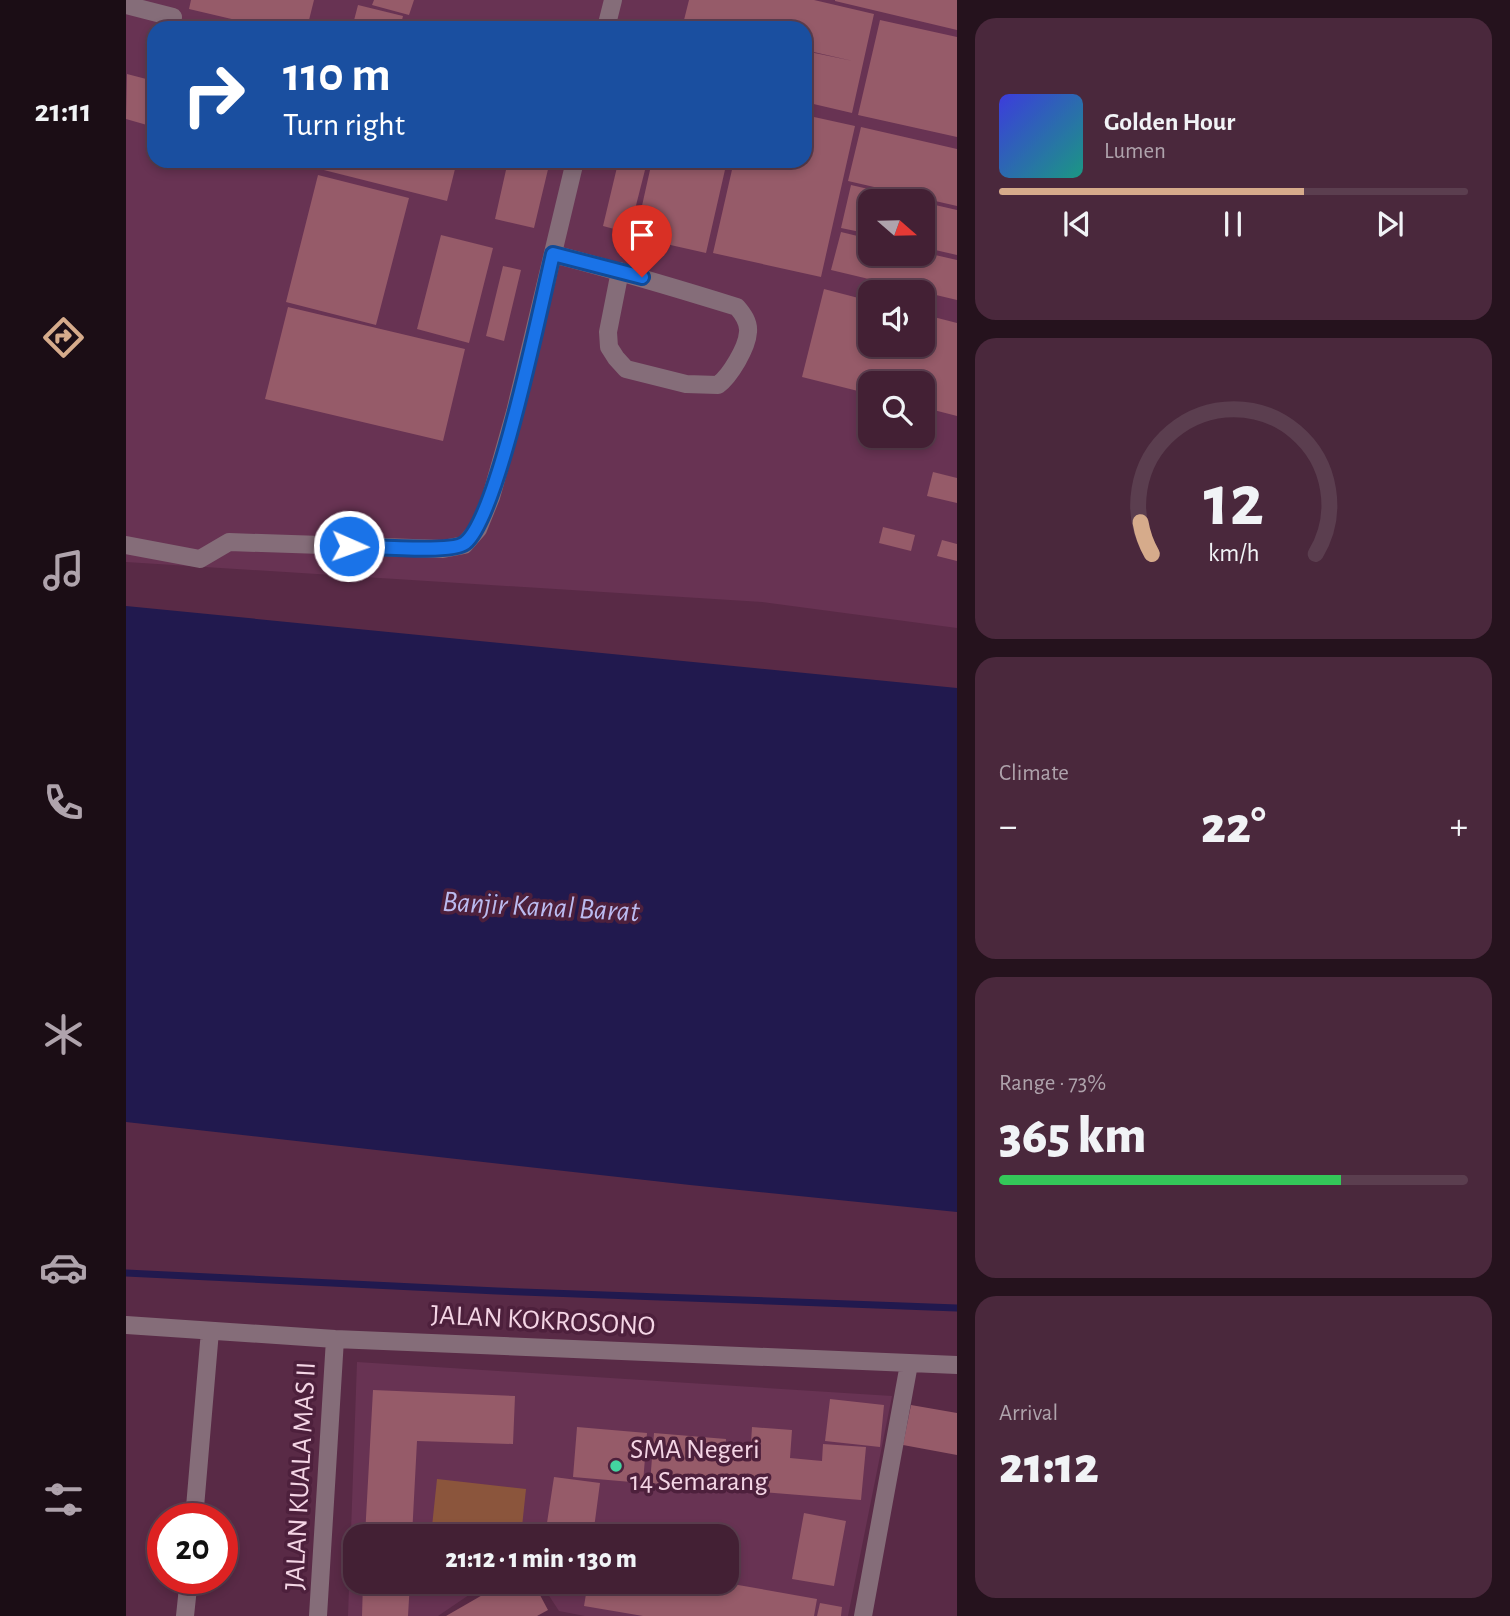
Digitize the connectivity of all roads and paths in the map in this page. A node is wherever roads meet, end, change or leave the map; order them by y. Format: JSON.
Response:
{"nodes":[{"id":1,"x":613,"y":0,"type":"edge"},
{"id":2,"x":126,"y":5,"type":"edge"},
{"id":3,"x":173,"y":17,"type":"dead end"},
{"id":4,"x":608,"y":21,"type":"edge"},
{"id":5,"x":573,"y":168,"type":"edge"},
{"id":6,"x":553,"y":254,"type":"junction"},
{"id":7,"x":620,"y":271,"type":"junction"},
{"id":8,"x":126,"y":545,"type":"edge"},
{"id":9,"x":126,"y":1325,"type":"edge"},
{"id":10,"x":210,"y":1331,"type":"junction"},
{"id":11,"x":335,"y":1339,"type":"junction"},
{"id":12,"x":909,"y":1364,"type":"junction"},
{"id":13,"x":957,"y":1365,"type":"edge"},
{"id":14,"x":195,"y":1503,"type":"edge"},
{"id":15,"x":187,"y":1594,"type":"edge"},
{"id":16,"x":185,"y":1616,"type":"edge"},
{"id":17,"x":318,"y":1616,"type":"edge"},
{"id":18,"x":863,"y":1616,"type":"edge"}],
"edges":[{"from":1,"to":4,"type":"street"},
{"from":2,"to":3,"type":"street"},
{"from":5,"to":6,"type":"street"},
{"from":6,"to":7,"type":"street"},
{"from":6,"to":8,"type":"street"},
{"from":7,"to":7,"type":"street"},
{"from":9,"to":10,"type":"street","name":"JALAN KOKROSONO"},
{"from":10,"to":11,"type":"street","name":"JALAN KOKROSONO"},
{"from":10,"to":14,"type":"street"},
{"from":11,"to":12,"type":"street","name":"JALAN KOKROSONO"},
{"from":11,"to":17,"type":"street","name":"JALAN KUALA MAS II"},
{"from":12,"to":13,"type":"street","name":"JALAN KOKROSONO"},
{"from":12,"to":18,"type":"street"},
{"from":15,"to":16,"type":"street"}]}
